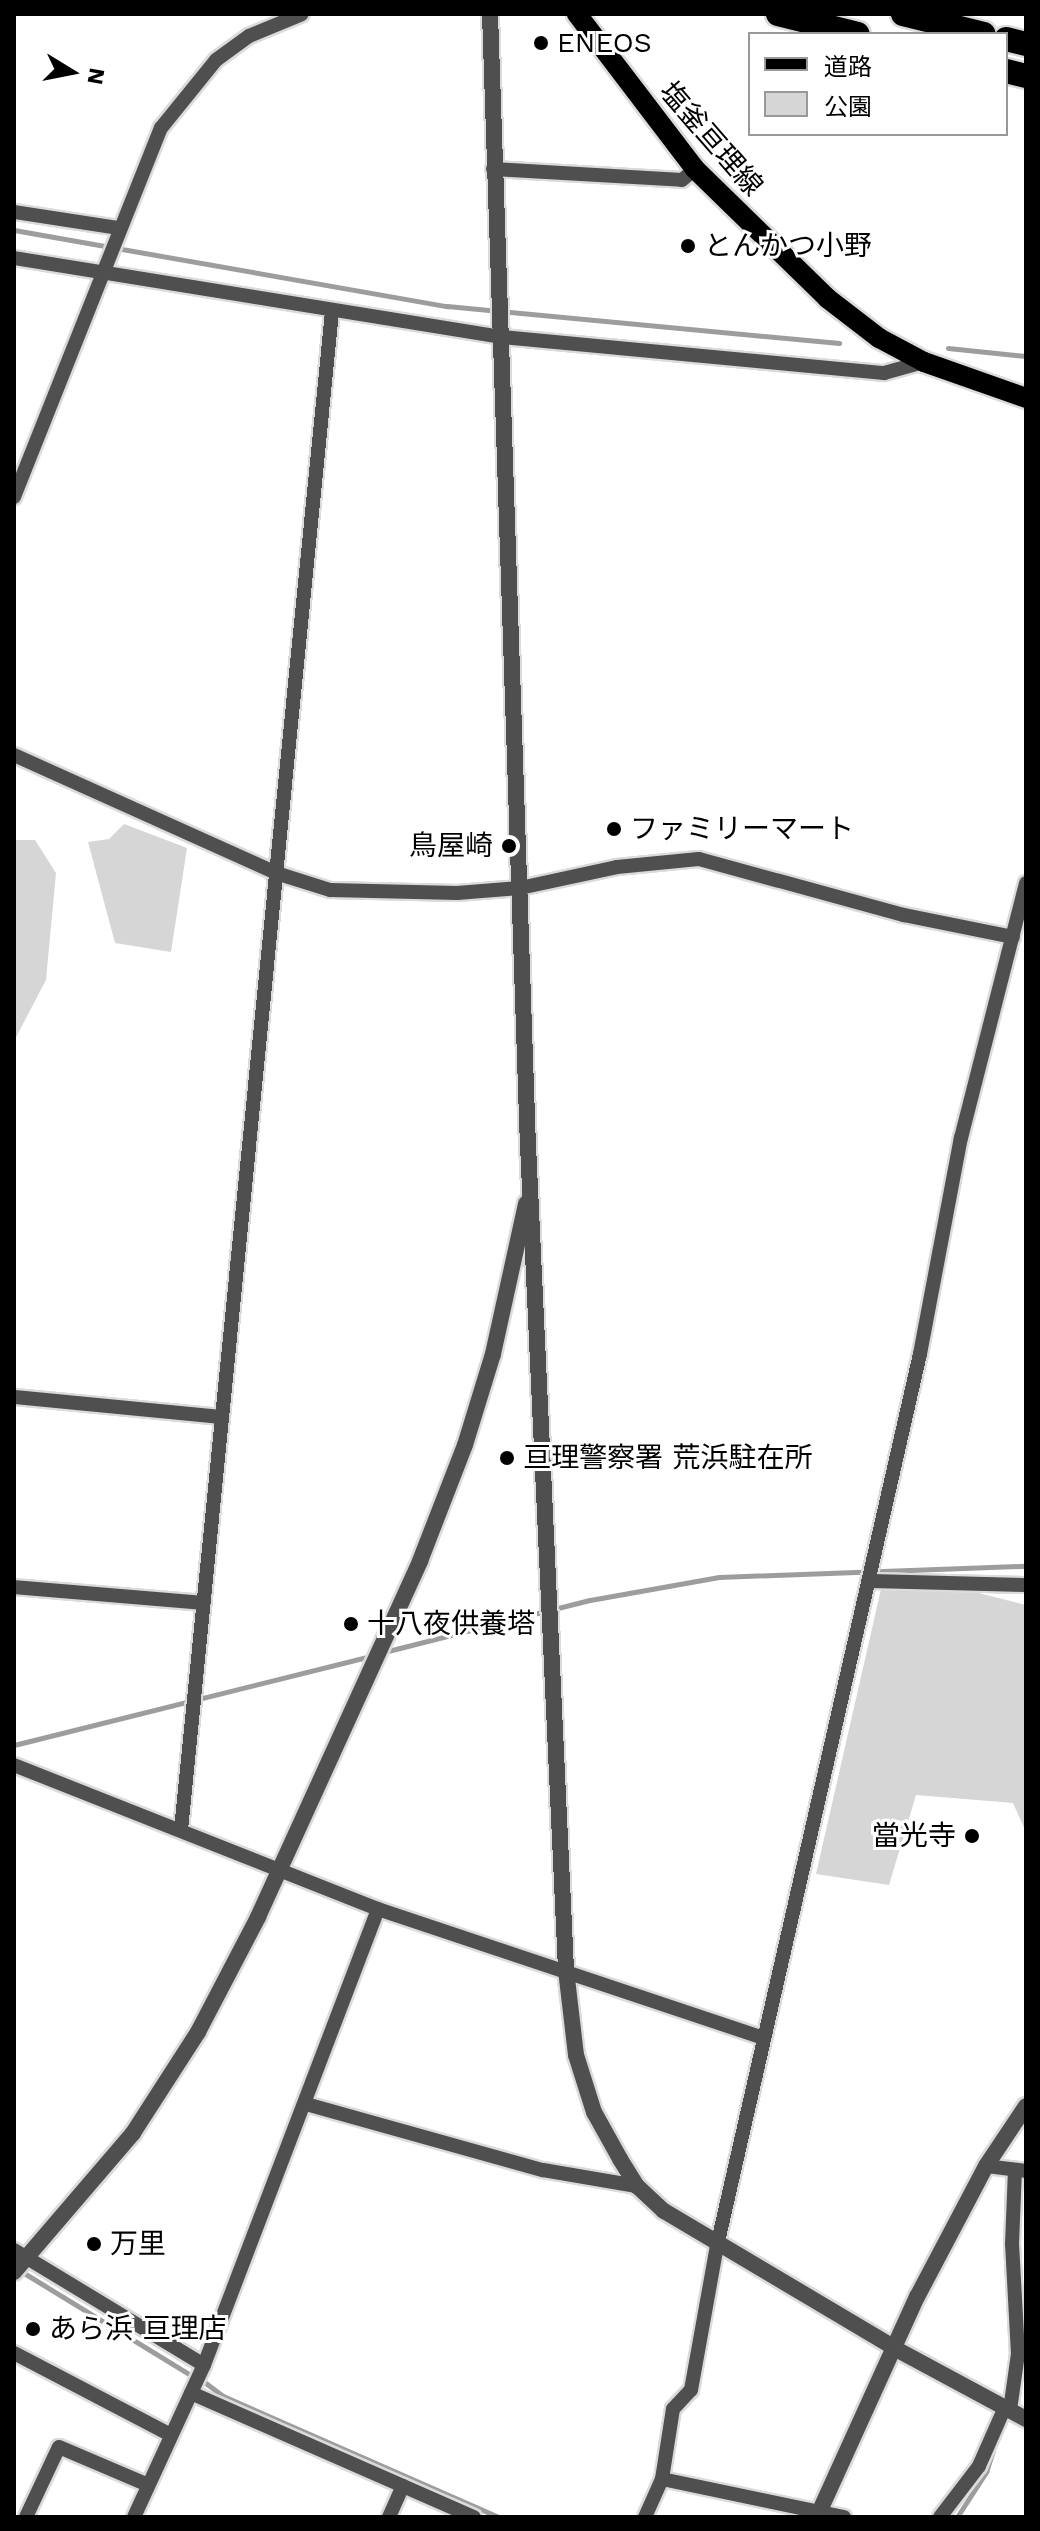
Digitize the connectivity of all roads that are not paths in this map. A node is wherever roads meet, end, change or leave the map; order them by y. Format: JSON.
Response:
{"nodes":[{"id":1,"x":302,"y":14,"type":"edge"},
{"id":2,"x":490,"y":14,"type":"edge"},
{"id":3,"x":577,"y":14,"type":"edge"},
{"id":4,"x":778,"y":14,"type":"edge"},
{"id":5,"x":903,"y":14,"type":"edge"},
{"id":6,"x":850,"y":32,"type":"edge"},
{"id":7,"x":976,"y":32,"type":"edge"},
{"id":8,"x":493,"y":169,"type":"junction"},
{"id":9,"x":695,"y":169,"type":"junction"},
{"id":10,"x":14,"y":212,"type":"edge"},
{"id":11,"x":119,"y":228,"type":"junction"},
{"id":12,"x":14,"y":258,"type":"edge"},
{"id":13,"x":103,"y":272,"type":"junction"},
{"id":14,"x":332,"y":312,"type":"junction"},
{"id":15,"x":500,"y":331,"type":"junction"},
{"id":16,"x":924,"y":362,"type":"junction"},
{"id":17,"x":1026,"y":398,"type":"edge"},
{"id":18,"x":14,"y":497,"type":"edge"},
{"id":19,"x":14,"y":755,"type":"edge"},
{"id":20,"x":276,"y":873,"type":"junction"},
{"id":21,"x":1026,"y":883,"type":"edge"},
{"id":22,"x":520,"y":888,"type":"junction"},
{"id":23,"x":1013,"y":937,"type":"junction"},
{"id":24,"x":530,"y":1183,"type":"junction"},
{"id":25,"x":14,"y":1397,"type":"edge"},
{"id":26,"x":222,"y":1417,"type":"junction"},
{"id":27,"x":871,"y":1572,"type":"junction"},
{"id":28,"x":1026,"y":1585,"type":"edge"},
{"id":29,"x":14,"y":1587,"type":"edge"},
{"id":30,"x":203,"y":1603,"type":"junction"},
{"id":31,"x":14,"y":1765,"type":"edge"},
{"id":32,"x":181,"y":1830,"type":"junction"},
{"id":33,"x":277,"y":1870,"type":"junction"},
{"id":34,"x":378,"y":1909,"type":"junction"},
{"id":35,"x":566,"y":1970,"type":"junction"},
{"id":36,"x":764,"y":2038,"type":"junction"},
{"id":37,"x":306,"y":2104,"type":"junction"},
{"id":38,"x":1026,"y":2106,"type":"edge"},
{"id":39,"x":986,"y":2166,"type":"junction"},
{"id":40,"x":1018,"y":2174,"type":"edge"},
{"id":41,"x":637,"y":2186,"type":"junction"},
{"id":42,"x":717,"y":2246,"type":"junction"},
{"id":43,"x":19,"y":2261,"type":"edge"},
{"id":44,"x":896,"y":2349,"type":"junction"},
{"id":45,"x":14,"y":2353,"type":"edge"},
{"id":46,"x":204,"y":2365,"type":"junction"},
{"id":47,"x":191,"y":2393,"type":"junction"},
{"id":48,"x":1007,"y":2408,"type":"junction"},
{"id":49,"x":1026,"y":2419,"type":"edge"},
{"id":50,"x":171,"y":2435,"type":"junction"},
{"id":51,"x":662,"y":2479,"type":"junction"},
{"id":52,"x":148,"y":2485,"type":"junction"},
{"id":53,"x":403,"y":2486,"type":"junction"},
{"id":54,"x":818,"y":2515,"type":"edge"},
{"id":55,"x":26,"y":2517,"type":"edge"},
{"id":56,"x":134,"y":2517,"type":"edge"},
{"id":57,"x":389,"y":2517,"type":"edge"},
{"id":58,"x":474,"y":2517,"type":"edge"},
{"id":59,"x":645,"y":2517,"type":"edge"},
{"id":60,"x":844,"y":2517,"type":"edge"},
{"id":61,"x":940,"y":2517,"type":"edge"}],
"edges":[{"from":1,"to":11,"type":"street"},
{"from":2,"to":8,"type":"street"},
{"from":3,"to":9,"type":"main road","name":"塩釜亘理線"},
{"from":4,"to":6,"type":"highway"},
{"from":5,"to":7,"type":"highway"},
{"from":8,"to":9,"type":"street"},
{"from":8,"to":15,"type":"street"},
{"from":9,"to":16,"type":"main road","name":"塩釜亘理線"},
{"from":10,"to":11,"type":"street"},
{"from":11,"to":13,"type":"street"},
{"from":12,"to":13,"type":"street"},
{"from":13,"to":14,"type":"street"},
{"from":13,"to":18,"type":"street"},
{"from":14,"to":15,"type":"street"},
{"from":14,"to":20,"type":"street"},
{"from":15,"to":16,"type":"street"},
{"from":15,"to":22,"type":"street"},
{"from":16,"to":17,"type":"main road","name":"塩釜亘理線"},
{"from":19,"to":20,"type":"street"},
{"from":20,"to":22,"type":"street"},
{"from":20,"to":26,"type":"street"},
{"from":21,"to":23,"type":"street"},
{"from":22,"to":23,"type":"street"},
{"from":22,"to":24,"type":"street"},
{"from":23,"to":27,"type":"street"},
{"from":24,"to":33,"type":"street"},
{"from":24,"to":35,"type":"street"},
{"from":25,"to":26,"type":"street"},
{"from":26,"to":30,"type":"street"},
{"from":27,"to":28,"type":"street"},
{"from":27,"to":36,"type":"street"},
{"from":29,"to":30,"type":"street"},
{"from":30,"to":32,"type":"street"},
{"from":31,"to":32,"type":"street"},
{"from":32,"to":33,"type":"street"},
{"from":33,"to":34,"type":"street"},
{"from":33,"to":43,"type":"street"},
{"from":34,"to":35,"type":"street"},
{"from":34,"to":37,"type":"street"},
{"from":35,"to":36,"type":"street"},
{"from":35,"to":41,"type":"street"},
{"from":36,"to":42,"type":"street"},
{"from":37,"to":41,"type":"street"},
{"from":37,"to":46,"type":"street"},
{"from":38,"to":39,"type":"street"},
{"from":39,"to":40,"type":"street"},
{"from":39,"to":44,"type":"street"},
{"from":40,"to":48,"type":"street"},
{"from":41,"to":42,"type":"street"},
{"from":42,"to":44,"type":"street"},
{"from":42,"to":51,"type":"street"},
{"from":43,"to":46,"type":"street"},
{"from":44,"to":48,"type":"street"},
{"from":44,"to":54,"type":"street"},
{"from":45,"to":50,"type":"street"},
{"from":46,"to":47,"type":"street"},
{"from":47,"to":50,"type":"street"},
{"from":47,"to":53,"type":"street"},
{"from":48,"to":49,"type":"street"},
{"from":48,"to":61,"type":"street"},
{"from":50,"to":52,"type":"street"},
{"from":51,"to":54,"type":"street"},
{"from":51,"to":59,"type":"street"},
{"from":52,"to":55,"type":"street"},
{"from":52,"to":56,"type":"street"},
{"from":53,"to":57,"type":"street"},
{"from":53,"to":58,"type":"street"},
{"from":54,"to":60,"type":"street"}]}
